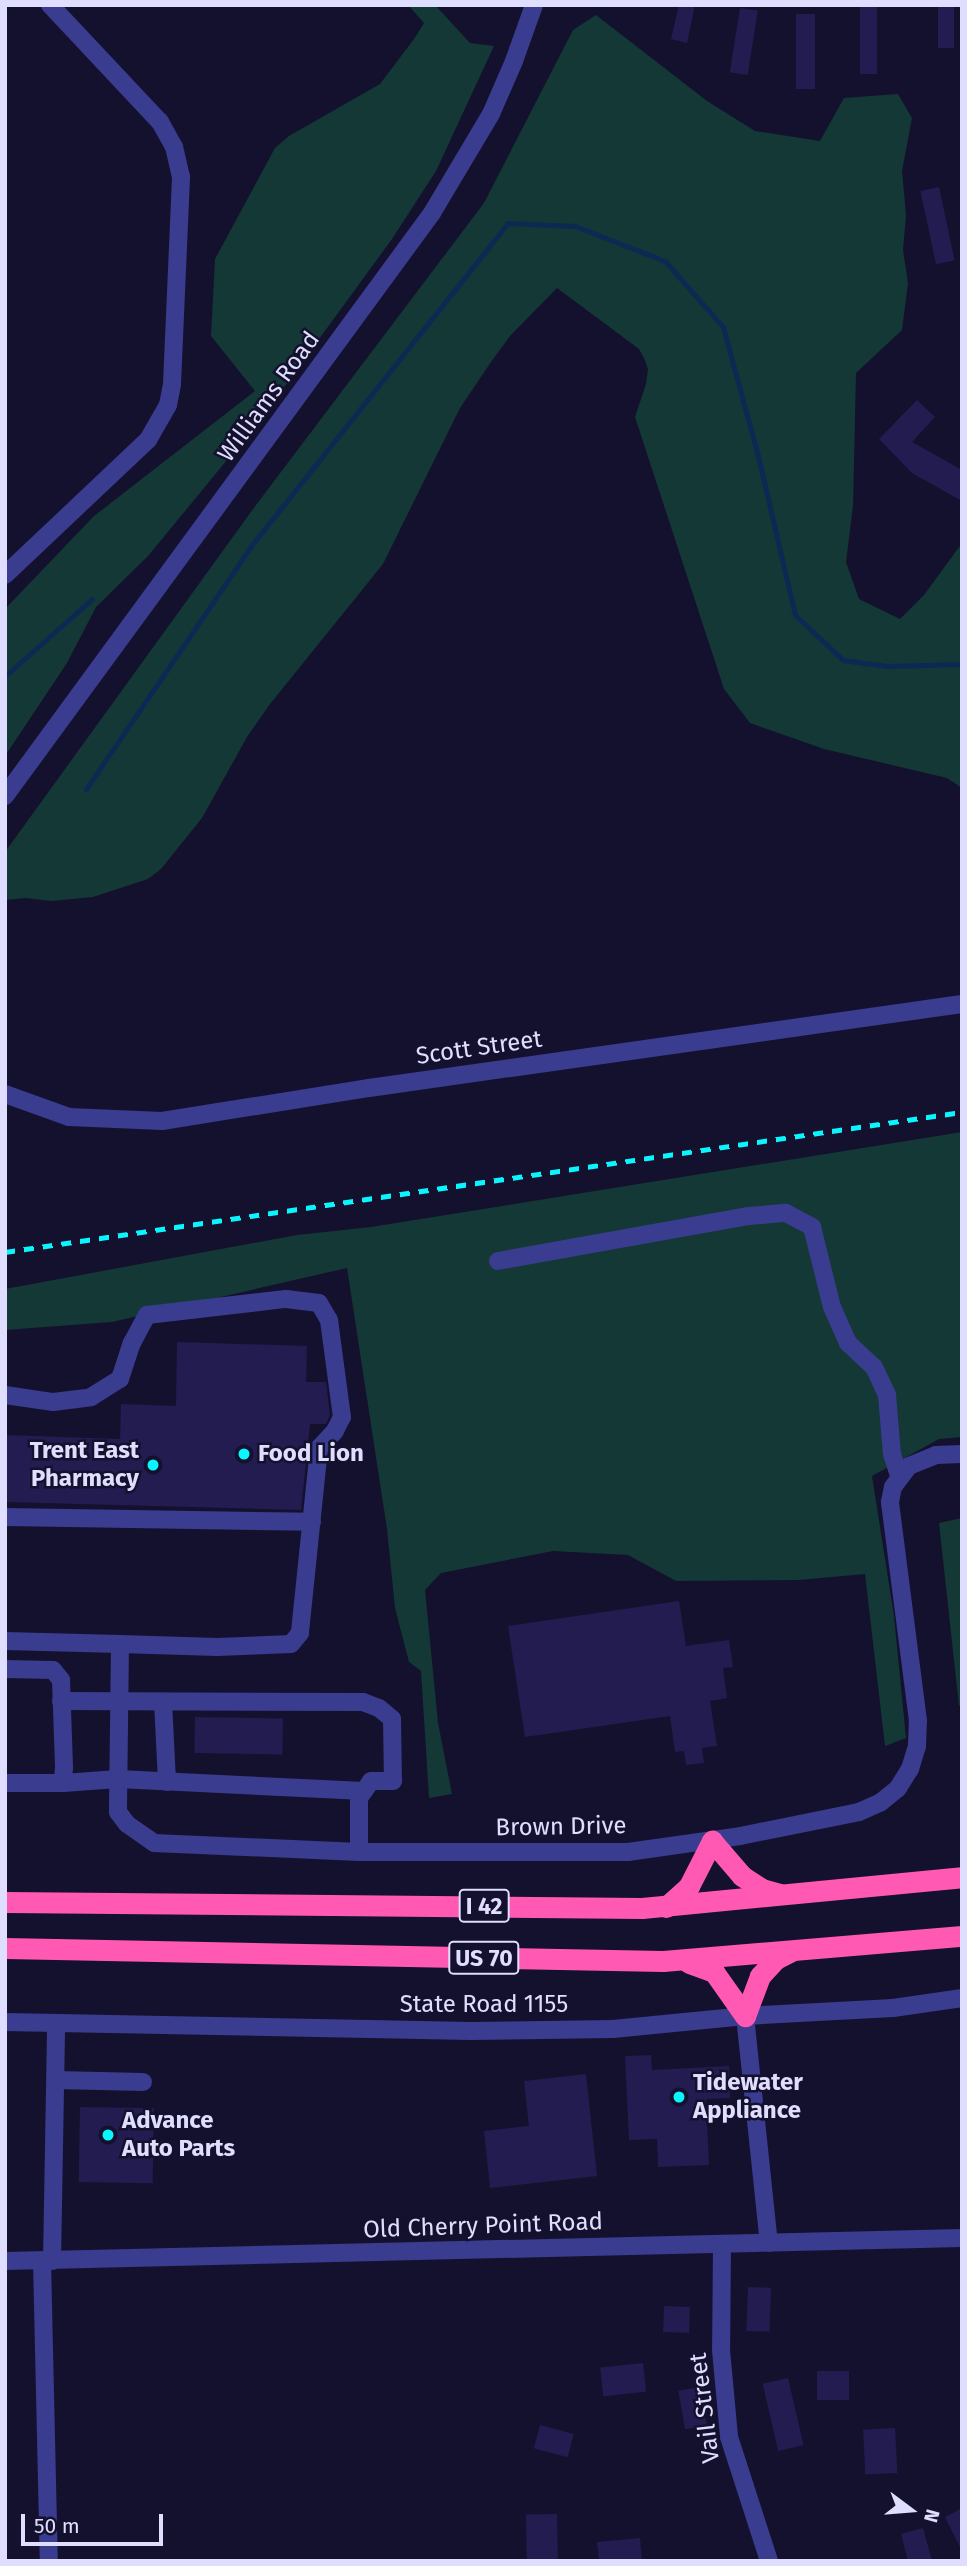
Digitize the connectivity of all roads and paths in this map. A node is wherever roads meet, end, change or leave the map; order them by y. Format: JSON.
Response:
{"nodes":[{"id":1,"x":50,"y":5,"type":"edge"},
{"id":2,"x":65,"y":5,"type":"edge"},
{"id":3,"x":534,"y":5,"type":"edge"},
{"id":4,"x":77,"y":34,"type":"junction"},
{"id":5,"x":5,"y":575,"type":"edge"},
{"id":6,"x":5,"y":796,"type":"edge"},
{"id":7,"x":962,"y":1003,"type":"edge"},
{"id":8,"x":5,"y":1094,"type":"edge"},
{"id":9,"x":498,"y":1261,"type":"dead end"},
{"id":10,"x":5,"y":1395,"type":"edge"},
{"id":11,"x":962,"y":1454,"type":"edge"},
{"id":12,"x":899,"y":1475,"type":"junction"},
{"id":13,"x":5,"y":1517,"type":"edge"},
{"id":14,"x":312,"y":1522,"type":"junction"},
{"id":15,"x":5,"y":1641,"type":"edge"},
{"id":16,"x":120,"y":1644,"type":"junction"},
{"id":17,"x":5,"y":1669,"type":"edge"},
{"id":18,"x":61,"y":1701,"type":"junction"},
{"id":19,"x":120,"y":1702,"type":"junction"},
{"id":20,"x":163,"y":1702,"type":"junction"},
{"id":21,"x":118,"y":1779,"type":"junction"},
{"id":22,"x":167,"y":1782,"type":"junction"},
{"id":23,"x":5,"y":1783,"type":"edge"},
{"id":24,"x":63,"y":1783,"type":"junction"},
{"id":25,"x":364,"y":1791,"type":"junction"},
{"id":26,"x":712,"y":1841,"type":"junction"},
{"id":27,"x":359,"y":1852,"type":"junction"},
{"id":28,"x":962,"y":1877,"type":"edge"},
{"id":29,"x":784,"y":1896,"type":"junction"},
{"id":30,"x":5,"y":1902,"type":"edge"},
{"id":31,"x":666,"y":1907,"type":"junction"},
{"id":32,"x":962,"y":1936,"type":"edge"},
{"id":33,"x":5,"y":1948,"type":"edge"},
{"id":34,"x":796,"y":1950,"type":"junction"},
{"id":35,"x":663,"y":1961,"type":"junction"},
{"id":36,"x":962,"y":1998,"type":"edge"},
{"id":37,"x":745,"y":2016,"type":"junction"},
{"id":38,"x":5,"y":2022,"type":"edge"},
{"id":39,"x":57,"y":2023,"type":"junction"},
{"id":40,"x":56,"y":2080,"type":"junction"},
{"id":41,"x":143,"y":2082,"type":"dead end"},
{"id":42,"x":962,"y":2238,"type":"edge"},
{"id":43,"x":769,"y":2243,"type":"junction"},
{"id":44,"x":722,"y":2245,"type":"junction"},
{"id":45,"x":5,"y":2261,"type":"edge"},
{"id":46,"x":47,"y":2261,"type":"junction"},
{"id":47,"x":49,"y":2561,"type":"edge"},
{"id":48,"x":769,"y":2561,"type":"edge"}],
"edges":[{"from":1,"to":4,"type":"street"},
{"from":2,"to":4,"type":"street"},
{"from":3,"to":6,"type":"street","name":"Williams Road"},
{"from":4,"to":5,"type":"street"},
{"from":7,"to":8,"type":"street","name":"Scott Street"},
{"from":9,"to":12,"type":"street"},
{"from":10,"to":14,"type":"street"},
{"from":11,"to":12,"type":"street"},
{"from":12,"to":26,"type":"street","name":"Brown Drive"},
{"from":13,"to":14,"type":"street"},
{"from":14,"to":16,"type":"street"},
{"from":15,"to":16,"type":"street"},
{"from":16,"to":19,"type":"street","name":"Brown Drive"},
{"from":17,"to":18,"type":"street"},
{"from":18,"to":19,"type":"street"},
{"from":18,"to":24,"type":"street"},
{"from":19,"to":20,"type":"street"},
{"from":19,"to":21,"type":"street","name":"Brown Drive"},
{"from":20,"to":22,"type":"street"},
{"from":20,"to":25,"type":"street"},
{"from":21,"to":22,"type":"street"},
{"from":21,"to":24,"type":"street"},
{"from":21,"to":27,"type":"street","name":"Brown Drive"},
{"from":22,"to":25,"type":"street"},
{"from":23,"to":24,"type":"street"},
{"from":25,"to":27,"type":"street"},
{"from":26,"to":27,"type":"street","name":"Brown Drive"},
{"from":26,"to":29,"type":"highway"},
{"from":26,"to":31,"type":"highway"},
{"from":28,"to":29,"type":"highway","number":"I 42"},
{"from":29,"to":31,"type":"highway","number":"I 42"},
{"from":30,"to":31,"type":"highway","number":"I 42"},
{"from":32,"to":34,"type":"highway","number":"US 70"},
{"from":33,"to":35,"type":"highway","number":"US 70"},
{"from":34,"to":35,"type":"highway","number":"US 70"},
{"from":34,"to":37,"type":"highway"},
{"from":35,"to":37,"type":"highway"},
{"from":36,"to":37,"type":"street","name":"State Road 1155"},
{"from":37,"to":39,"type":"street","name":"State Road 1155"},
{"from":37,"to":43,"type":"street"},
{"from":38,"to":39,"type":"street","name":"State Road 1155"},
{"from":39,"to":40,"type":"street"},
{"from":40,"to":41,"type":"street"},
{"from":40,"to":46,"type":"street"},
{"from":42,"to":43,"type":"street","name":"Old Cherry Point Road"},
{"from":43,"to":44,"type":"street","name":"Old Cherry Point Road"},
{"from":44,"to":46,"type":"street","name":"Old Cherry Point Road"},
{"from":44,"to":48,"type":"street","name":"Vail Street"},
{"from":45,"to":46,"type":"street","name":"Old Cherry Point Road"},
{"from":46,"to":47,"type":"street"}]}
